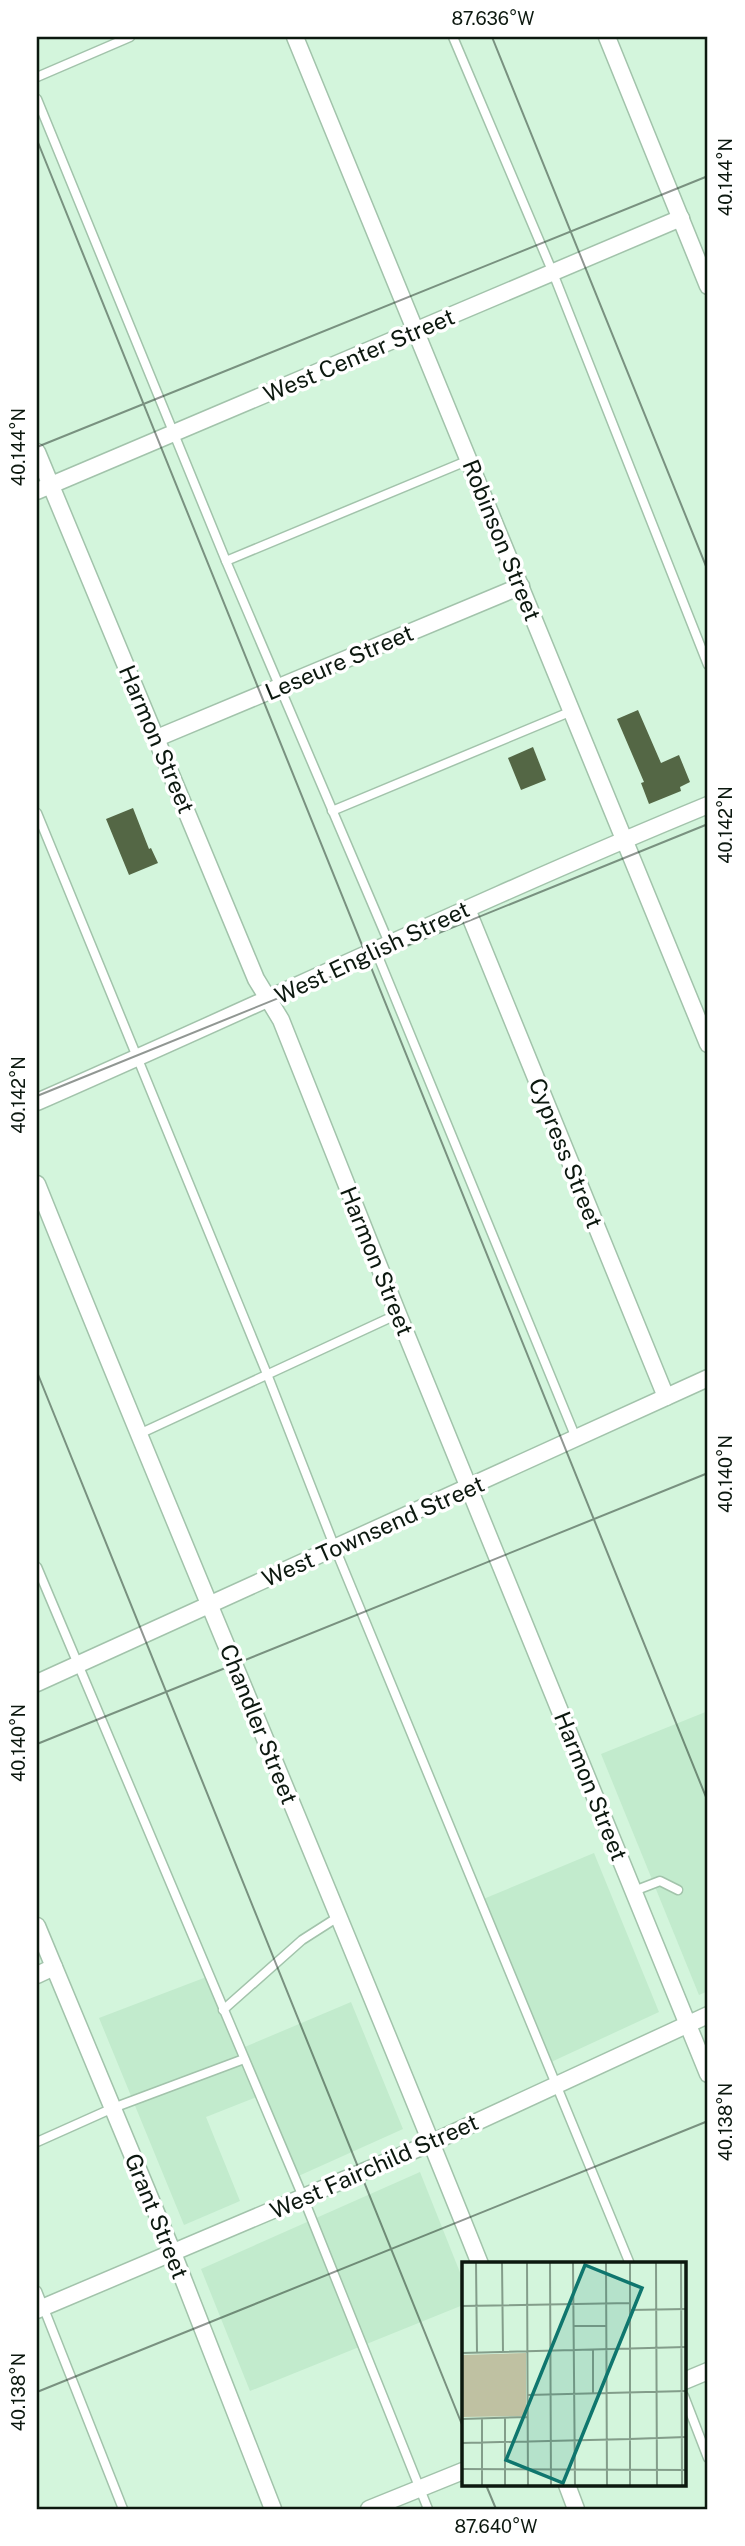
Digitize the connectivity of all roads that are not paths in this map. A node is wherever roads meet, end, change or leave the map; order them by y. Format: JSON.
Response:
{"nodes":[{"id":1,"x":130,"y":37,"type":"edge"},
{"id":2,"x":295,"y":37,"type":"edge"},
{"id":3,"x":453,"y":37,"type":"edge"},
{"id":4,"x":607,"y":37,"type":"edge"},
{"id":5,"x":37,"y":77,"type":"edge"},
{"id":6,"x":37,"y":99,"type":"edge"},
{"id":7,"x":681,"y":218,"type":"junction"},
{"id":8,"x":553,"y":273,"type":"junction"},
{"id":9,"x":708,"y":286,"type":"edge"},
{"id":10,"x":417,"y":330,"type":"junction"},
{"id":11,"x":174,"y":434,"type":"junction"},
{"id":12,"x":37,"y":452,"type":"edge"},
{"id":13,"x":469,"y":460,"type":"junction"},
{"id":14,"x":44,"y":488,"type":"edge"},
{"id":15,"x":226,"y":561,"type":"junction"},
{"id":16,"x":521,"y":586,"type":"junction"},
{"id":17,"x":708,"y":665,"type":"edge"},
{"id":18,"x":281,"y":686,"type":"junction"},
{"id":19,"x":572,"y":711,"type":"junction"},
{"id":20,"x":157,"y":738,"type":"junction"},
{"id":21,"x":708,"y":805,"type":"edge"},
{"id":22,"x":332,"y":811,"type":"junction"},
{"id":23,"x":37,"y":813,"type":"edge"},
{"id":24,"x":625,"y":839,"type":"junction"},
{"id":25,"x":467,"y":909,"type":"junction"},
{"id":26,"x":382,"y":946,"type":"junction"},
{"id":27,"x":269,"y":999,"type":"junction"},
{"id":28,"x":708,"y":1044,"type":"edge"},
{"id":29,"x":139,"y":1058,"type":"junction"},
{"id":30,"x":37,"y":1102,"type":"edge"},
{"id":31,"x":37,"y":1184,"type":"edge"},
{"id":32,"x":398,"y":1314,"type":"junction"},
{"id":33,"x":267,"y":1374,"type":"junction"},
{"id":34,"x":708,"y":1378,"type":"edge"},
{"id":35,"x":666,"y":1397,"type":"junction"},
{"id":36,"x":137,"y":1435,"type":"junction"},
{"id":37,"x":576,"y":1438,"type":"junction"},
{"id":38,"x":470,"y":1487,"type":"junction"},
{"id":39,"x":335,"y":1548,"type":"junction"},
{"id":40,"x":37,"y":1567,"type":"edge"},
{"id":41,"x":211,"y":1606,"type":"junction"},
{"id":42,"x":77,"y":1666,"type":"junction"},
{"id":43,"x":37,"y":1683,"type":"edge"},
{"id":44,"x":678,"y":1890,"type":"dead end"},
{"id":45,"x":634,"y":1891,"type":"junction"},
{"id":46,"x":338,"y":1917,"type":"junction"},
{"id":47,"x":37,"y":1926,"type":"edge"},
{"id":48,"x":54,"y":1967,"type":"junction"},
{"id":49,"x":37,"y":1975,"type":"edge"},
{"id":50,"x":223,"y":2010,"type":"junction"},
{"id":51,"x":708,"y":2015,"type":"edge"},
{"id":52,"x":688,"y":2024,"type":"junction"},
{"id":53,"x":244,"y":2059,"type":"junction"},
{"id":54,"x":708,"y":2074,"type":"edge"},
{"id":55,"x":557,"y":2084,"type":"junction"},
{"id":56,"x":113,"y":2108,"type":"junction"},
{"id":57,"x":37,"y":2142,"type":"edge"},
{"id":58,"x":431,"y":2143,"type":"junction"},
{"id":59,"x":303,"y":2197,"type":"junction"},
{"id":60,"x":173,"y":2253,"type":"junction"},
{"id":61,"x":479,"y":2262,"type":"edge"},
{"id":62,"x":629,"y":2262,"type":"edge"},
{"id":63,"x":37,"y":2291,"type":"edge"},
{"id":64,"x":40,"y":2309,"type":"edge"},
{"id":65,"x":708,"y":2371,"type":"edge"},
{"id":66,"x":686,"y":2380,"type":"edge"},
{"id":67,"x":686,"y":2401,"type":"edge"},
{"id":68,"x":708,"y":2458,"type":"edge"},
{"id":69,"x":462,"y":2471,"type":"edge"},
{"id":70,"x":567,"y":2486,"type":"edge"},
{"id":71,"x":419,"y":2488,"type":"junction"},
{"id":72,"x":123,"y":2509,"type":"edge"},
{"id":73,"x":273,"y":2509,"type":"edge"},
{"id":74,"x":369,"y":2509,"type":"edge"},
{"id":75,"x":428,"y":2509,"type":"edge"},
{"id":76,"x":576,"y":2509,"type":"edge"}],
"edges":[{"from":1,"to":5,"type":"lane"},
{"from":2,"to":10,"type":"street","name":"Robinson Street"},
{"from":3,"to":8,"type":"lane"},
{"from":4,"to":7,"type":"street"},
{"from":6,"to":11,"type":"lane"},
{"from":7,"to":8,"type":"street","name":"West Center Street"},
{"from":7,"to":9,"type":"street"},
{"from":8,"to":10,"type":"street","name":"West Center Street"},
{"from":8,"to":17,"type":"lane"},
{"from":10,"to":11,"type":"street","name":"West Center Street"},
{"from":10,"to":13,"type":"street","name":"Robinson Street"},
{"from":11,"to":14,"type":"street","name":"West Center Street"},
{"from":11,"to":15,"type":"lane"},
{"from":12,"to":14,"type":"street","name":"Harmon Street"},
{"from":13,"to":15,"type":"lane"},
{"from":13,"to":16,"type":"street","name":"Robinson Street"},
{"from":14,"to":20,"type":"street","name":"Harmon Street"},
{"from":15,"to":18,"type":"lane"},
{"from":16,"to":18,"type":"street","name":"Leseure Street"},
{"from":16,"to":19,"type":"street","name":"Robinson Street"},
{"from":18,"to":20,"type":"street","name":"Leseure Street"},
{"from":18,"to":22,"type":"lane"},
{"from":19,"to":22,"type":"lane"},
{"from":19,"to":24,"type":"street","name":"Robinson Street"},
{"from":20,"to":27,"type":"street","name":"Harmon Street"},
{"from":21,"to":24,"type":"street","name":"West English Street"},
{"from":22,"to":26,"type":"lane"},
{"from":23,"to":29,"type":"lane"},
{"from":24,"to":25,"type":"street","name":"West English Street"},
{"from":24,"to":28,"type":"street","name":"Robinson Street"},
{"from":25,"to":26,"type":"street","name":"West English Street"},
{"from":25,"to":35,"type":"street","name":"Cypress Street"},
{"from":26,"to":27,"type":"street","name":"West English Street"},
{"from":26,"to":37,"type":"lane"},
{"from":27,"to":29,"type":"street","name":"West English Street"},
{"from":27,"to":32,"type":"street","name":"Harmon Street"},
{"from":29,"to":30,"type":"street","name":"West English Street"},
{"from":29,"to":33,"type":"lane"},
{"from":31,"to":36,"type":"street","name":"Chandler Street"},
{"from":32,"to":33,"type":"lane"},
{"from":32,"to":38,"type":"street","name":"Harmon Street"},
{"from":33,"to":36,"type":"lane"},
{"from":33,"to":39,"type":"lane"},
{"from":34,"to":35,"type":"street","name":"West Townsend Street"},
{"from":35,"to":37,"type":"street","name":"West Townsend Street"},
{"from":36,"to":41,"type":"street","name":"Chandler Street"},
{"from":37,"to":38,"type":"street","name":"West Townsend Street"},
{"from":38,"to":39,"type":"street","name":"West Townsend Street"},
{"from":38,"to":45,"type":"street","name":"Harmon Street"},
{"from":39,"to":41,"type":"street","name":"West Townsend Street"},
{"from":39,"to":55,"type":"lane"},
{"from":40,"to":42,"type":"lane"},
{"from":41,"to":42,"type":"street","name":"West Townsend Street"},
{"from":41,"to":46,"type":"street","name":"Chandler Street"},
{"from":42,"to":43,"type":"street","name":"West Townsend Street"},
{"from":42,"to":50,"type":"lane"},
{"from":44,"to":45,"type":"lane"},
{"from":45,"to":52,"type":"street","name":"Harmon Street"},
{"from":46,"to":50,"type":"lane"},
{"from":46,"to":58,"type":"street","name":"Chandler Street"},
{"from":47,"to":48,"type":"street","name":"Grant Street"},
{"from":48,"to":49,"type":"street"},
{"from":48,"to":56,"type":"street","name":"Grant Street"},
{"from":50,"to":53,"type":"lane"},
{"from":51,"to":52,"type":"street","name":"West Fairchild Street"},
{"from":52,"to":54,"type":"street","name":"Harmon Street"},
{"from":52,"to":55,"type":"street","name":"West Fairchild Street"},
{"from":53,"to":56,"type":"lane"},
{"from":53,"to":59,"type":"lane"},
{"from":55,"to":58,"type":"street","name":"West Fairchild Street"},
{"from":55,"to":62,"type":"lane"},
{"from":56,"to":57,"type":"lane"},
{"from":56,"to":60,"type":"street","name":"Grant Street"},
{"from":58,"to":59,"type":"street","name":"West Fairchild Street"},
{"from":58,"to":61,"type":"street","name":"Chandler Street"},
{"from":59,"to":60,"type":"street","name":"West Fairchild Street"},
{"from":59,"to":71,"type":"lane"},
{"from":60,"to":64,"type":"street","name":"West Fairchild Street"},
{"from":60,"to":73,"type":"street","name":"Grant Street"},
{"from":63,"to":64,"type":"lane"},
{"from":64,"to":72,"type":"lane"},
{"from":65,"to":66,"type":"street"},
{"from":67,"to":68,"type":"lane"},
{"from":69,"to":71,"type":"street"},
{"from":70,"to":76,"type":"street"},
{"from":71,"to":74,"type":"street"},
{"from":71,"to":75,"type":"lane"}]}
